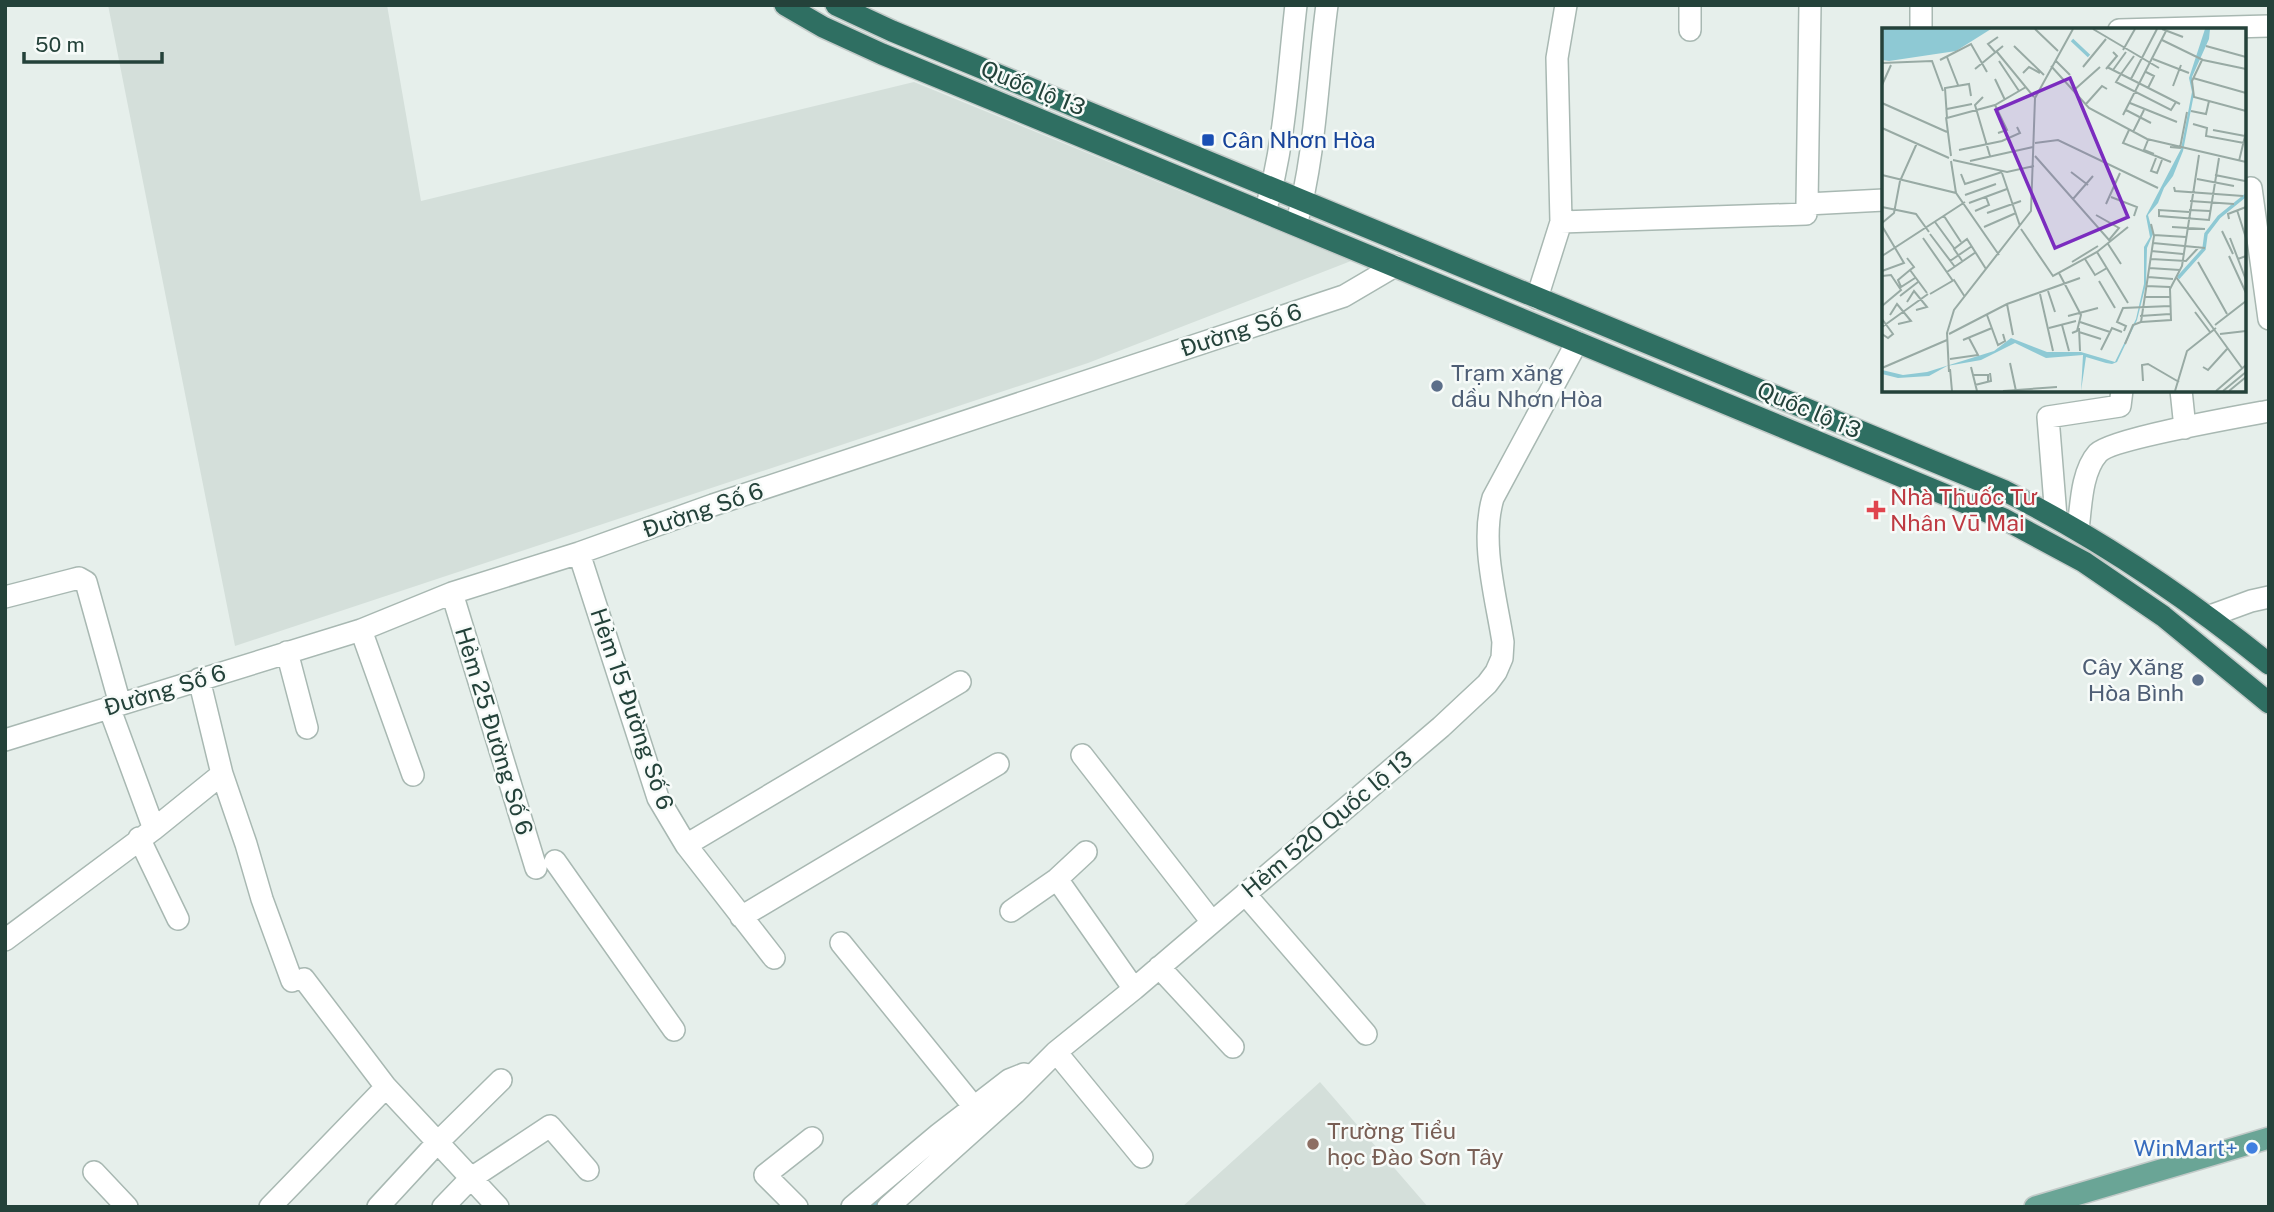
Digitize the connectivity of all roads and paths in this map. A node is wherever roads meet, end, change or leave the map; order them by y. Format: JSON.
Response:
{"nodes":[{"id":1,"x":785,"y":5,"type":"edge"},
{"id":2,"x":836,"y":5,"type":"edge"},
{"id":3,"x":1296,"y":5,"type":"edge"},
{"id":4,"x":1327,"y":5,"type":"edge"},
{"id":5,"x":1566,"y":5,"type":"edge"},
{"id":6,"x":1690,"y":5,"type":"edge"},
{"id":7,"x":1810,"y":5,"type":"edge"},
{"id":8,"x":1921,"y":5,"type":"edge"},
{"id":9,"x":2269,"y":26,"type":"edge"},
{"id":10,"x":1920,"y":28,"type":"edge"},
{"id":11,"x":2194,"y":28,"type":"edge"},
{"id":12,"x":1690,"y":30,"type":"dead end"},
{"id":13,"x":2250,"y":188,"type":"dead end"},
{"id":14,"x":1272,"y":189,"type":"junction"},
{"id":15,"x":1882,"y":200,"type":"edge"},
{"id":16,"x":1302,"y":202,"type":"junction"},
{"id":17,"x":1807,"y":209,"type":"junction"},
{"id":18,"x":1265,"y":212,"type":"junction"},
{"id":19,"x":1561,"y":222,"type":"junction"},
{"id":20,"x":1296,"y":225,"type":"junction"},
{"id":21,"x":1395,"y":266,"type":"junction"},
{"id":22,"x":1538,"y":298,"type":"junction"},
{"id":23,"x":2269,"y":319,"type":"edge"},
{"id":24,"x":1577,"y":342,"type":"junction"},
{"id":25,"x":2122,"y":392,"type":"edge"},
{"id":26,"x":2180,"y":392,"type":"edge"},
{"id":27,"x":2269,"y":411,"type":"edge"},
{"id":28,"x":2185,"y":428,"type":"junction"},
{"id":29,"x":2056,"y":517,"type":"junction"},
{"id":30,"x":2078,"y":530,"type":"junction"},
{"id":31,"x":579,"y":554,"type":"junction"},
{"id":32,"x":452,"y":593,"type":"junction"},
{"id":33,"x":5,"y":597,"type":"edge"},
{"id":34,"x":2269,"y":597,"type":"edge"},
{"id":35,"x":2210,"y":617,"type":"junction"},
{"id":36,"x":361,"y":630,"type":"junction"},
{"id":37,"x":287,"y":652,"type":"junction"},
{"id":38,"x":2269,"y":664,"type":"edge"},
{"id":39,"x":199,"y":679,"type":"junction"},
{"id":40,"x":960,"y":682,"type":"dead end"},
{"id":41,"x":2269,"y":703,"type":"edge"},
{"id":42,"x":115,"y":705,"type":"junction"},
{"id":43,"x":307,"y":728,"type":"dead end"},
{"id":44,"x":5,"y":740,"type":"edge"},
{"id":45,"x":1082,"y":755,"type":"dead end"},
{"id":46,"x":998,"y":764,"type":"dead end"},
{"id":47,"x":222,"y":774,"type":"junction"},
{"id":48,"x":413,"y":775,"type":"dead end"},
{"id":49,"x":146,"y":834,"type":"junction"},
{"id":50,"x":686,"y":845,"type":"junction"},
{"id":51,"x":1086,"y":852,"type":"dead end"},
{"id":52,"x":1057,"y":879,"type":"junction"},
{"id":53,"x":1245,"y":894,"type":"junction"},
{"id":54,"x":1011,"y":911,"type":"dead end"},
{"id":55,"x":741,"y":917,"type":"junction"},
{"id":56,"x":178,"y":919,"type":"dead end"},
{"id":57,"x":1212,"y":922,"type":"junction"},
{"id":58,"x":5,"y":940,"type":"edge"},
{"id":59,"x":841,"y":943,"type":"dead end"},
{"id":60,"x":774,"y":958,"type":"dead end"},
{"id":61,"x":1160,"y":967,"type":"junction"},
{"id":62,"x":1133,"y":989,"type":"junction"},
{"id":63,"x":674,"y":1030,"type":"dead end"},
{"id":64,"x":1366,"y":1034,"type":"dead end"},
{"id":65,"x":1233,"y":1047,"type":"dead end"},
{"id":66,"x":1055,"y":1052,"type":"junction"},
{"id":67,"x":1037,"y":1069,"type":"junction"},
{"id":68,"x":501,"y":1080,"type":"dead end"},
{"id":69,"x":386,"y":1087,"type":"junction"},
{"id":70,"x":974,"y":1107,"type":"junction"},
{"id":71,"x":812,"y":1138,"type":"dead end"},
{"id":72,"x":2269,"y":1138,"type":"edge"},
{"id":73,"x":437,"y":1143,"type":"junction"},
{"id":74,"x":1142,"y":1157,"type":"dead end"},
{"id":75,"x":588,"y":1170,"type":"dead end"},
{"id":76,"x":94,"y":1172,"type":"dead end"},
{"id":77,"x":470,"y":1179,"type":"junction"},
{"id":78,"x":2084,"y":1200,"type":"edge"},
{"id":79,"x":127,"y":1207,"type":"edge"},
{"id":80,"x":270,"y":1207,"type":"edge"},
{"id":81,"x":378,"y":1207,"type":"edge"},
{"id":82,"x":443,"y":1207,"type":"edge"},
{"id":83,"x":498,"y":1207,"type":"edge"},
{"id":84,"x":797,"y":1207,"type":"edge"},
{"id":85,"x":852,"y":1207,"type":"edge"},
{"id":86,"x":888,"y":1207,"type":"edge"},
{"id":87,"x":2035,"y":1207,"type":"edge"}],
"edges":[{"from":1,"to":18,"type":"highway","name":"Quốc lộ 13"},
{"from":2,"to":14,"type":"highway","name":"Quốc lộ 13"},
{"from":3,"to":14,"type":"street"},
{"from":4,"to":16,"type":"street"},
{"from":5,"to":19,"type":"street"},
{"from":6,"to":12,"type":"street"},
{"from":7,"to":17,"type":"street"},
{"from":8,"to":10,"type":"street"},
{"from":9,"to":11,"type":"street"},
{"from":13,"to":23,"type":"street"},
{"from":14,"to":16,"type":"highway","name":"Quốc lộ 13"},
{"from":14,"to":18,"type":"street"},
{"from":15,"to":17,"type":"street"},
{"from":16,"to":20,"type":"street"},
{"from":16,"to":22,"type":"highway","name":"Quốc lộ 13"},
{"from":17,"to":19,"type":"street"},
{"from":18,"to":20,"type":"highway","name":"Quốc lộ 13"},
{"from":19,"to":22,"type":"street"},
{"from":20,"to":21,"type":"highway","name":"Quốc lộ 13"},
{"from":21,"to":24,"type":"highway","name":"Quốc lộ 13"},
{"from":21,"to":31,"type":"street","name":"Đường Số 6"},
{"from":22,"to":29,"type":"highway","name":"Quốc lộ 13"},
{"from":24,"to":41,"type":"highway","name":"Quốc lộ 13"},
{"from":24,"to":53,"type":"street","name":"Hẻm 520 Quốc lộ 13"},
{"from":25,"to":29,"type":"street"},
{"from":26,"to":28,"type":"street"},
{"from":27,"to":28,"type":"street"},
{"from":28,"to":30,"type":"street"},
{"from":29,"to":30,"type":"highway","name":"Quốc lộ 13"},
{"from":30,"to":35,"type":"highway","name":"Quốc lộ 13"},
{"from":31,"to":32,"type":"street","name":"Đường Số 6"},
{"from":31,"to":50,"type":"street","name":"Hẻm 15 Đường Số 6"},
{"from":32,"to":36,"type":"street","name":"Đường Số 6"},
{"from":32,"to":63,"type":"street","name":"Hẻm 25 Đường Số 6"},
{"from":33,"to":42,"type":"street"},
{"from":34,"to":35,"type":"street"},
{"from":35,"to":38,"type":"highway","name":"Quốc lộ 13"},
{"from":36,"to":37,"type":"street","name":"Đường Số 6"},
{"from":36,"to":48,"type":"street"},
{"from":37,"to":39,"type":"street","name":"Đường Số 6"},
{"from":37,"to":43,"type":"street"},
{"from":39,"to":42,"type":"street","name":"Đường Số 6"},
{"from":39,"to":47,"type":"street"},
{"from":40,"to":50,"type":"street"},
{"from":42,"to":44,"type":"street","name":"Đường Số 6"},
{"from":42,"to":49,"type":"street"},
{"from":45,"to":57,"type":"street"},
{"from":46,"to":55,"type":"street"},
{"from":47,"to":49,"type":"street"},
{"from":47,"to":69,"type":"street"},
{"from":49,"to":56,"type":"street"},
{"from":49,"to":58,"type":"street"},
{"from":50,"to":55,"type":"street","name":"Hẻm 15 Đường Số 6"},
{"from":51,"to":52,"type":"street"},
{"from":52,"to":54,"type":"street"},
{"from":52,"to":62,"type":"street"},
{"from":53,"to":57,"type":"street","name":"Hẻm 520 Quốc lộ 13"},
{"from":53,"to":64,"type":"street"},
{"from":55,"to":60,"type":"street","name":"Hẻm 15 Đường Số 6"},
{"from":57,"to":61,"type":"street","name":"Hẻm 520 Quốc lộ 13"},
{"from":59,"to":70,"type":"street"},
{"from":61,"to":62,"type":"street","name":"Hẻm 520 Quốc lộ 13"},
{"from":61,"to":65,"type":"street"},
{"from":62,"to":66,"type":"street","name":"Hẻm 520 Quốc lộ 13"},
{"from":66,"to":67,"type":"street","name":"Hẻm 520 Quốc lộ 13"},
{"from":66,"to":74,"type":"street"},
{"from":67,"to":70,"type":"street"},
{"from":67,"to":86,"type":"street","name":"Hẻm 520 Quốc lộ 13"},
{"from":68,"to":73,"type":"street"},
{"from":69,"to":73,"type":"street"},
{"from":69,"to":80,"type":"street"},
{"from":70,"to":85,"type":"street"},
{"from":71,"to":84,"type":"street"},
{"from":72,"to":78,"type":"main road"},
{"from":73,"to":77,"type":"street"},
{"from":73,"to":81,"type":"street"},
{"from":75,"to":77,"type":"street"},
{"from":76,"to":79,"type":"street"},
{"from":77,"to":82,"type":"street"},
{"from":77,"to":83,"type":"street"},
{"from":78,"to":87,"type":"main road"}]}
